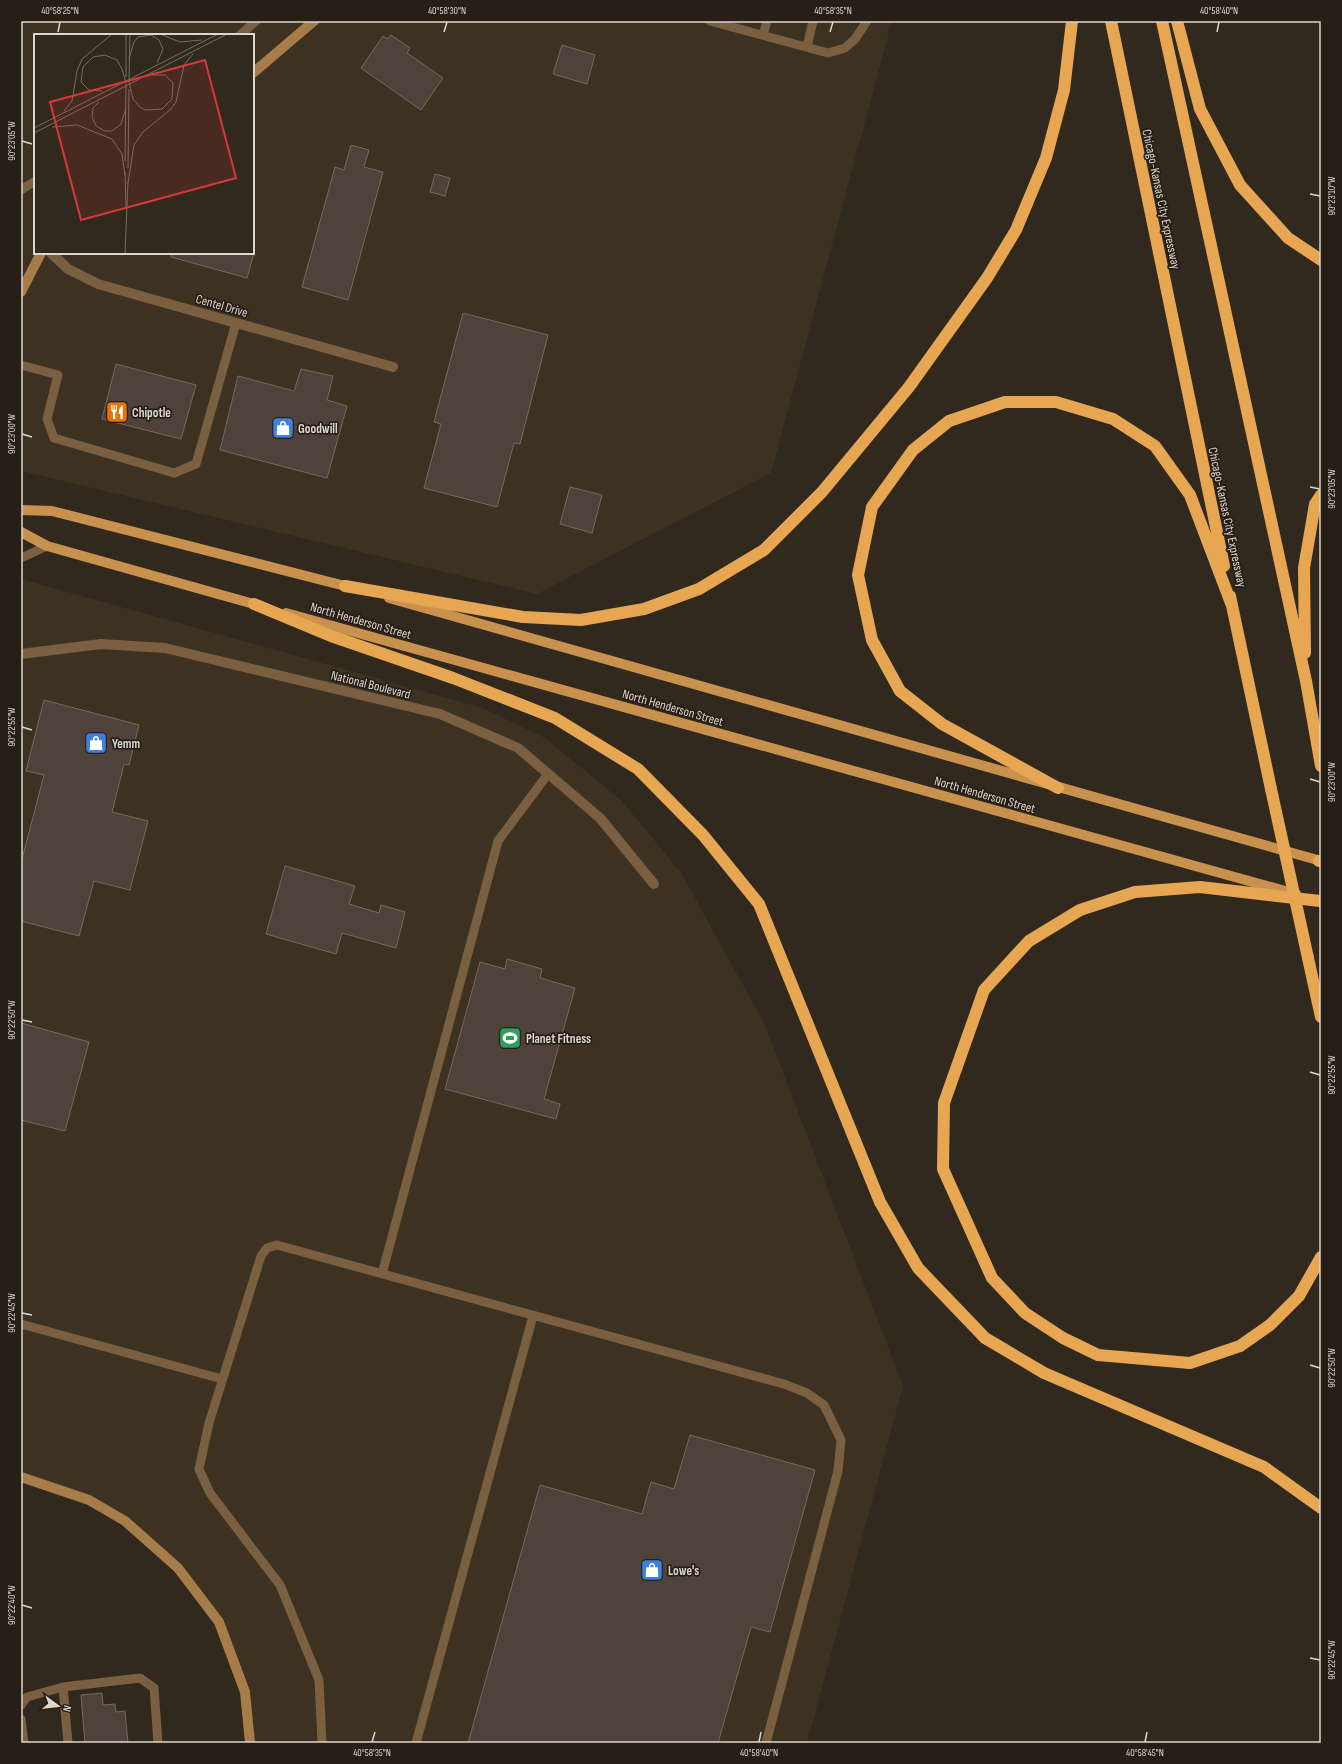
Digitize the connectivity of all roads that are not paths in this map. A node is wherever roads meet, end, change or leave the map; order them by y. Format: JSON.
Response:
{"nodes":[{"id":1,"x":256,"y":21,"type":"edge"},
{"id":2,"x":314,"y":21,"type":"edge"},
{"id":3,"x":710,"y":21,"type":"edge"},
{"id":4,"x":767,"y":21,"type":"edge"},
{"id":5,"x":813,"y":21,"type":"edge"},
{"id":6,"x":867,"y":21,"type":"edge"},
{"id":7,"x":1072,"y":21,"type":"edge"},
{"id":8,"x":1111,"y":21,"type":"edge"},
{"id":9,"x":1162,"y":21,"type":"edge"},
{"id":10,"x":1177,"y":21,"type":"edge"},
{"id":11,"x":721,"y":22,"type":"edge"},
{"id":12,"x":241,"y":34,"type":"edge"},
{"id":13,"x":763,"y":35,"type":"junction"},
{"id":14,"x":807,"y":47,"type":"junction"},
{"id":15,"x":254,"y":72,"type":"edge"},
{"id":16,"x":34,"y":182,"type":"edge"},
{"id":17,"x":21,"y":190,"type":"edge"},
{"id":18,"x":40,"y":254,"type":"edge"},
{"id":19,"x":52,"y":254,"type":"edge"},
{"id":20,"x":1321,"y":260,"type":"edge"},
{"id":21,"x":21,"y":292,"type":"edge"},
{"id":22,"x":236,"y":322,"type":"junction"},
{"id":23,"x":21,"y":365,"type":"edge"},
{"id":24,"x":393,"y":367,"type":"dead end"},
{"id":25,"x":1321,"y":495,"type":"edge"},
{"id":26,"x":21,"y":510,"type":"edge"},
{"id":27,"x":21,"y":532,"type":"edge"},
{"id":28,"x":47,"y":546,"type":"junction"},
{"id":29,"x":21,"y":558,"type":"edge"},
{"id":30,"x":345,"y":586,"type":"junction"},
{"id":31,"x":1231,"y":603,"type":"junction"},
{"id":32,"x":254,"y":604,"type":"junction"},
{"id":33,"x":21,"y":654,"type":"edge"},
{"id":34,"x":1306,"y":680,"type":"junction"},
{"id":35,"x":1321,"y":766,"type":"edge"},
{"id":36,"x":548,"y":774,"type":"junction"},
{"id":37,"x":1058,"y":788,"type":"junction"},
{"id":38,"x":1320,"y":861,"type":"edge"},
{"id":39,"x":654,"y":884,"type":"dead end"},
{"id":40,"x":1321,"y":901,"type":"edge"},
{"id":41,"x":1321,"y":1017,"type":"edge"},
{"id":42,"x":1321,"y":1256,"type":"edge"},
{"id":43,"x":382,"y":1274,"type":"junction"},
{"id":44,"x":534,"y":1316,"type":"junction"},
{"id":45,"x":21,"y":1324,"type":"edge"},
{"id":46,"x":222,"y":1379,"type":"junction"},
{"id":47,"x":21,"y":1477,"type":"edge"},
{"id":48,"x":1321,"y":1508,"type":"edge"},
{"id":49,"x":63,"y":1687,"type":"junction"},
{"id":50,"x":21,"y":1705,"type":"edge"},
{"id":51,"x":21,"y":1719,"type":"edge"},
{"id":52,"x":24,"y":1743,"type":"edge"},
{"id":53,"x":68,"y":1743,"type":"edge"},
{"id":54,"x":158,"y":1743,"type":"edge"},
{"id":55,"x":250,"y":1743,"type":"edge"},
{"id":56,"x":322,"y":1743,"type":"edge"},
{"id":57,"x":416,"y":1743,"type":"edge"},
{"id":58,"x":766,"y":1743,"type":"edge"}],
"edges":[{"from":1,"to":12,"type":"lane"},
{"from":2,"to":15,"type":"street"},
{"from":3,"to":11,"type":"lane"},
{"from":4,"to":13,"type":"lane"},
{"from":5,"to":14,"type":"lane"},
{"from":6,"to":14,"type":"lane"},
{"from":7,"to":30,"type":"highway"},
{"from":8,"to":31,"type":"highway","name":"Chicago-Kansas City Expressway"},
{"from":9,"to":34,"type":"highway"},
{"from":10,"to":20,"type":"highway"},
{"from":11,"to":13,"type":"lane"},
{"from":13,"to":14,"type":"lane"},
{"from":16,"to":17,"type":"lane"},
{"from":18,"to":21,"type":"street"},
{"from":19,"to":22,"type":"street","name":"Centel Drive"},
{"from":22,"to":23,"type":"lane"},
{"from":22,"to":24,"type":"street","name":"Centel Drive"},
{"from":25,"to":34,"type":"highway"},
{"from":26,"to":30,"type":"main road","name":"North Henderson Street"},
{"from":27,"to":28,"type":"main road","name":"North Henderson Street"},
{"from":28,"to":29,"type":"lane"},
{"from":28,"to":32,"type":"main road","name":"North Henderson Street"},
{"from":30,"to":37,"type":"main road","name":"North Henderson Street"},
{"from":31,"to":37,"type":"highway"},
{"from":31,"to":41,"type":"highway","name":"Chicago-Kansas City Expressway","bridge":true},
{"from":32,"to":40,"type":"main road","name":"North Henderson Street"},
{"from":32,"to":48,"type":"highway"},
{"from":33,"to":36,"type":"street","name":"National Boulevard"},
{"from":34,"to":35,"type":"highway"},
{"from":36,"to":39,"type":"street","name":"National Boulevard"},
{"from":36,"to":43,"type":"lane"},
{"from":37,"to":38,"type":"main road","name":"North Henderson Street"},
{"from":40,"to":42,"type":"highway"},
{"from":43,"to":44,"type":"lane"},
{"from":43,"to":46,"type":"lane"},
{"from":44,"to":57,"type":"lane"},
{"from":44,"to":58,"type":"lane"},
{"from":45,"to":46,"type":"lane"},
{"from":46,"to":56,"type":"lane"},
{"from":47,"to":55,"type":"street"},
{"from":49,"to":50,"type":"lane"},
{"from":49,"to":53,"type":"lane"},
{"from":49,"to":54,"type":"lane"},
{"from":51,"to":52,"type":"lane"}]}
